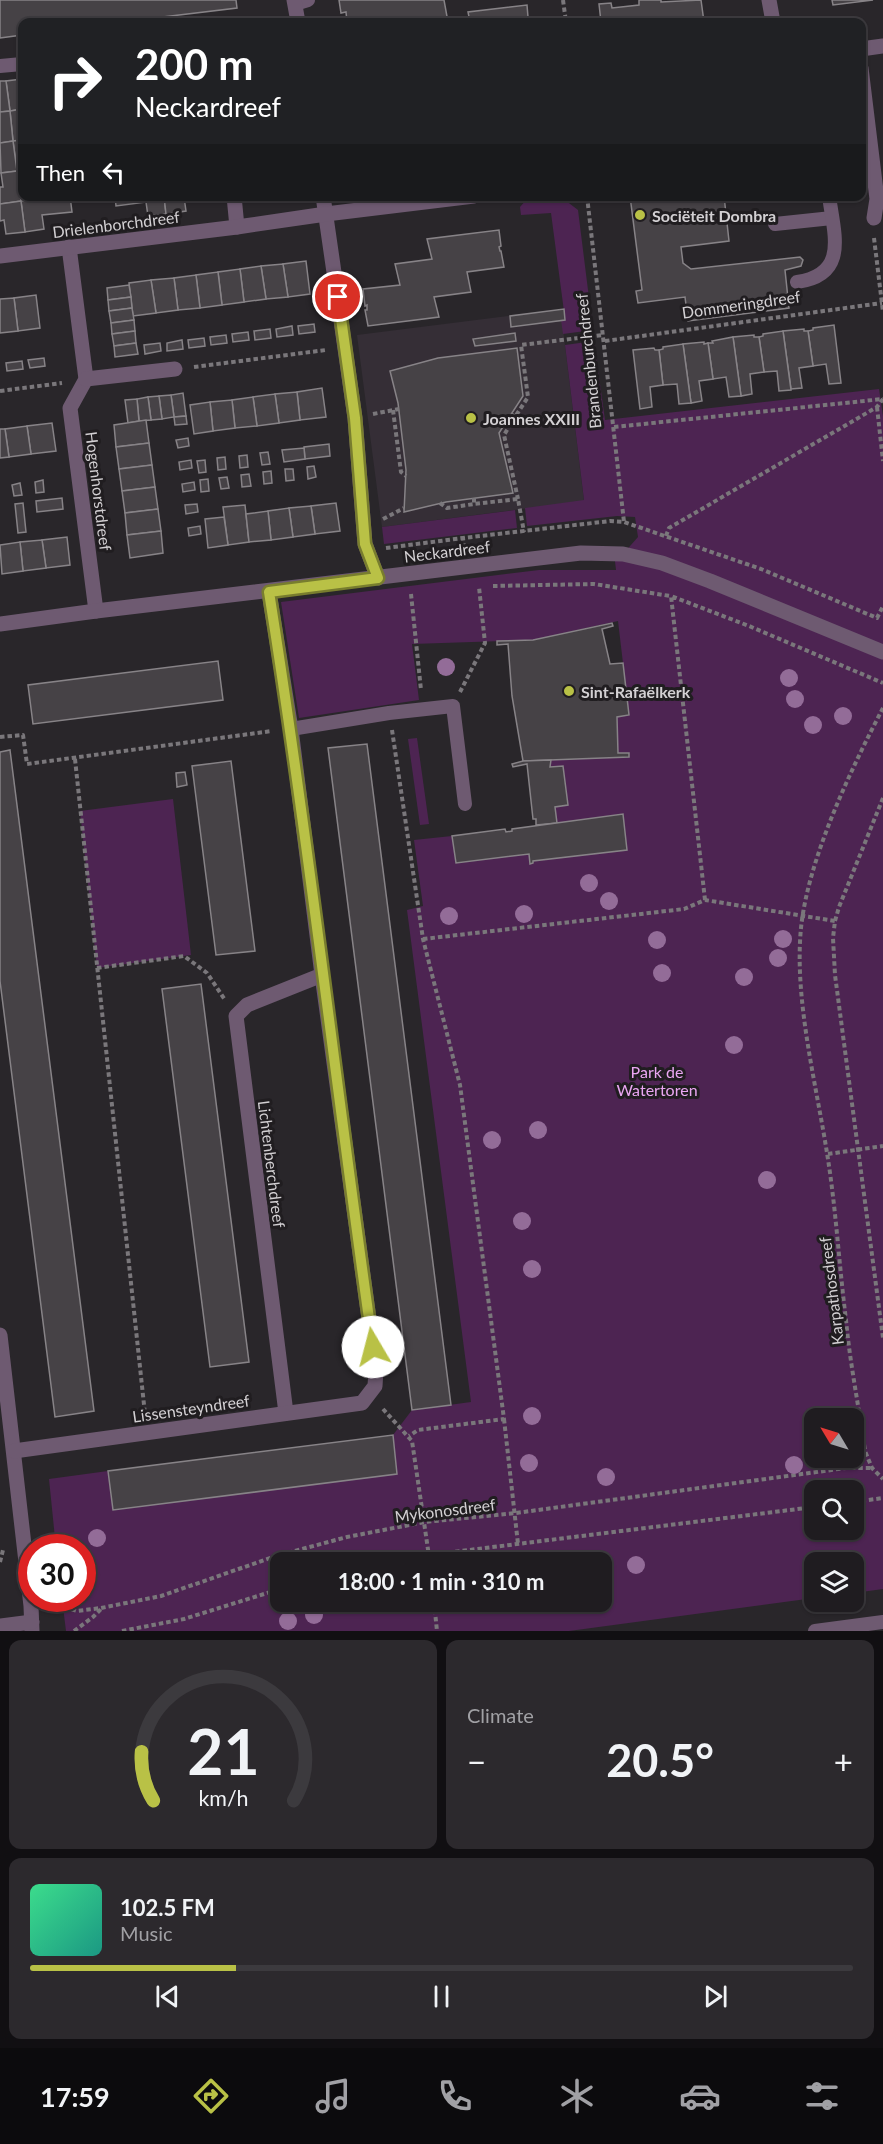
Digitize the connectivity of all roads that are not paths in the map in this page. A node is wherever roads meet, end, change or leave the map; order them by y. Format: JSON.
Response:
{"nodes":[{"id":1,"x":769,"y":0,"type":"edge"},
{"id":2,"x":299,"y":1,"type":"edge"},
{"id":3,"x":298,"y":18,"type":"edge"},
{"id":4,"x":772,"y":18,"type":"edge"},
{"id":5,"x":883,"y":46,"type":"edge"},
{"id":6,"x":866,"y":48,"type":"edge"},
{"id":7,"x":18,"y":64,"type":"edge"},
{"id":8,"x":0,"y":66,"type":"edge"},
{"id":9,"x":866,"y":107,"type":"edge"},
{"id":10,"x":234,"y":201,"type":"edge"},
{"id":11,"x":324,"y":201,"type":"edge"},
{"id":12,"x":430,"y":201,"type":"edge"},
{"id":13,"x":830,"y":201,"type":"edge"},
{"id":14,"x":326,"y":213,"type":"junction"},
{"id":15,"x":832,"y":218,"type":"junction"},
{"id":16,"x":874,"y":218,"type":"road end"},
{"id":17,"x":775,"y":224,"type":"dead end"},
{"id":18,"x":237,"y":227,"type":"junction"},
{"id":19,"x":69,"y":247,"type":"junction"},
{"id":20,"x":0,"y":256,"type":"edge"},
{"id":21,"x":798,"y":282,"type":"dead end"},
{"id":22,"x":175,"y":369,"type":"road end"},
{"id":23,"x":86,"y":379,"type":"junction"},
{"id":24,"x":378,"y":578,"type":"junction"},
{"id":25,"x":269,"y":592,"type":"junction"},
{"id":26,"x":96,"y":611,"type":"junction"},
{"id":27,"x":0,"y":624,"type":"edge"},
{"id":28,"x":883,"y":652,"type":"edge"},
{"id":29,"x":291,"y":729,"type":"junction"},
{"id":30,"x":465,"y":804,"type":"dead end"},
{"id":31,"x":322,"y":975,"type":"junction"},
{"id":32,"x":0,"y":1335,"type":"edge"},
{"id":33,"x":3,"y":1390,"type":"edge"},
{"id":34,"x":286,"y":1413,"type":"junction"},
{"id":35,"x":14,"y":1451,"type":"junction"},
{"id":36,"x":883,"y":1622,"type":"edge"},
{"id":37,"x":0,"y":1626,"type":"edge"},
{"id":38,"x":32,"y":1627,"type":"edge"},
{"id":39,"x":815,"y":1631,"type":"edge"}],
"edges":[{"from":1,"to":4,"type":"street"},
{"from":2,"to":3,"type":"street"},
{"from":5,"to":6,"type":"street"},
{"from":7,"to":8,"type":"lane"},
{"from":9,"to":16,"type":"street"},
{"from":10,"to":18,"type":"street"},
{"from":11,"to":14,"type":"street"},
{"from":12,"to":14,"type":"street"},
{"from":13,"to":15,"type":"lane"},
{"from":14,"to":18,"type":"street","name":"Drielenborchdreef"},
{"from":14,"to":24,"type":"street"},
{"from":15,"to":17,"type":"lane"},
{"from":15,"to":21,"type":"lane"},
{"from":18,"to":19,"type":"street","name":"Drielenborchdreef"},
{"from":19,"to":20,"type":"street","name":"Drielenborchdreef"},
{"from":19,"to":23,"type":"street"},
{"from":22,"to":23,"type":"street"},
{"from":23,"to":26,"type":"street","name":"Hogenhorstdreef"},
{"from":24,"to":25,"type":"street","name":"Neckardreef"},
{"from":24,"to":28,"type":"street","name":"Neckardreef"},
{"from":25,"to":26,"type":"street","name":"Neckardreef"},
{"from":25,"to":29,"type":"street"},
{"from":26,"to":27,"type":"street","name":"Neckardreef"},
{"from":29,"to":30,"type":"lane"},
{"from":29,"to":31,"type":"street"},
{"from":31,"to":34,"type":"street","name":"Lichtenberchdreef"},
{"from":31,"to":34,"type":"street","name":"Lissensteyndreef"},
{"from":32,"to":33,"type":"street"},
{"from":33,"to":35,"type":"street"},
{"from":34,"to":35,"type":"street","name":"Lissensteyndreef"},
{"from":35,"to":38,"type":"street"},
{"from":36,"to":39,"type":"lane"},
{"from":37,"to":38,"type":"street"}]}
